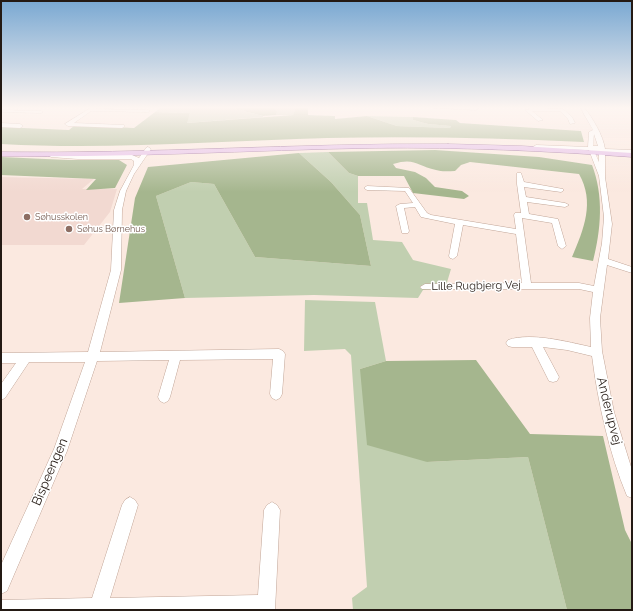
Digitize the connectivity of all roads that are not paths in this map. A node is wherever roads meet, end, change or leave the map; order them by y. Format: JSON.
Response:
{"nodes":[{"id":1,"x":592,"y":136,"type":"edge"},
{"id":2,"x":597,"y":136,"type":"edge"},
{"id":3,"x":1,"y":148,"type":"edge"},
{"id":4,"x":591,"y":149,"type":"junction"},
{"id":5,"x":602,"y":150,"type":"junction"},
{"id":6,"x":146,"y":152,"type":"junction"},
{"id":7,"x":632,"y":152,"type":"edge"},
{"id":8,"x":1,"y":154,"type":"edge"},
{"id":9,"x":43,"y":154,"type":"junction"},
{"id":10,"x":137,"y":165,"type":"junction"},
{"id":11,"x":519,"y":174,"type":"dead end"},
{"id":12,"x":602,"y":176,"type":"junction"},
{"id":13,"x":520,"y":184,"type":"junction"},
{"id":14,"x":367,"y":188,"type":"dead end"},
{"id":15,"x":561,"y":190,"type":"dead end"},
{"id":16,"x":523,"y":199,"type":"junction"},
{"id":17,"x":565,"y":205,"type":"dead end"},
{"id":18,"x":417,"y":206,"type":"junction"},
{"id":19,"x":525,"y":216,"type":"junction"},
{"id":20,"x":459,"y":223,"type":"junction"},
{"id":21,"x":405,"y":231,"type":"dead end"},
{"id":22,"x":520,"y":232,"type":"junction"},
{"id":23,"x":562,"y":246,"type":"dead end"},
{"id":24,"x":453,"y":256,"type":"dead end"},
{"id":25,"x":603,"y":260,"type":"junction"},
{"id":26,"x":632,"y":270,"type":"edge"},
{"id":27,"x":526,"y":285,"type":"junction"},
{"id":28,"x":425,"y":287,"type":"dead end"},
{"id":29,"x":598,"y":290,"type":"junction"},
{"id":30,"x":512,"y":342,"type":"dead end"},
{"id":31,"x":535,"y":342,"type":"junction"},
{"id":32,"x":597,"y":353,"type":"junction"},
{"id":33,"x":176,"y":355,"type":"junction"},
{"id":34,"x":93,"y":356,"type":"junction"},
{"id":35,"x":26,"y":357,"type":"junction"},
{"id":36,"x":1,"y":358,"type":"edge"},
{"id":37,"x":553,"y":377,"type":"dead end"},
{"id":38,"x":1,"y":394,"type":"edge"},
{"id":39,"x":276,"y":394,"type":"dead end"},
{"id":40,"x":164,"y":397,"type":"dead end"},
{"id":41,"x":627,"y":465,"type":"edge"},
{"id":42,"x":632,"y":491,"type":"edge"},
{"id":43,"x":130,"y":505,"type":"dead end"},
{"id":44,"x":272,"y":510,"type":"dead end"},
{"id":45,"x":1,"y":585,"type":"edge"},
{"id":46,"x":266,"y":607,"type":"edge"},
{"id":47,"x":97,"y":608,"type":"edge"},
{"id":48,"x":1,"y":609,"type":"edge"}],
"edges":[{"from":1,"to":4,"type":"street"},
{"from":2,"to":5,"type":"street","name":"Anderupvej"},
{"from":3,"to":6,"type":"main road"},
{"from":4,"to":5,"type":"main road"},
{"from":4,"to":6,"type":"main road"},
{"from":4,"to":6,"type":"main road"},
{"from":4,"to":12,"type":"street","name":"Anderupvej"},
{"from":5,"to":7,"type":"main road"},
{"from":5,"to":12,"type":"street","name":"Anderupvej"},
{"from":6,"to":9,"type":"main road"},
{"from":6,"to":10,"type":"street","name":"Bispeengen"},
{"from":8,"to":9,"type":"main road"},
{"from":9,"to":10,"type":"street"},
{"from":10,"to":34,"type":"street","name":"Bispeengen"},
{"from":11,"to":13,"type":"street"},
{"from":12,"to":25,"type":"street","name":"Anderupvej"},
{"from":13,"to":15,"type":"street"},
{"from":13,"to":16,"type":"street"},
{"from":14,"to":18,"type":"street"},
{"from":16,"to":17,"type":"street"},
{"from":16,"to":19,"type":"street"},
{"from":18,"to":20,"type":"street"},
{"from":18,"to":21,"type":"street"},
{"from":19,"to":22,"type":"street","name":"Lille Rugbjerg Vej"},
{"from":19,"to":23,"type":"street"},
{"from":20,"to":22,"type":"street"},
{"from":20,"to":24,"type":"street"},
{"from":22,"to":27,"type":"street","name":"Lille Rugbjerg Vej"},
{"from":25,"to":26,"type":"street"},
{"from":25,"to":29,"type":"street","name":"Anderupvej"},
{"from":27,"to":28,"type":"street","name":"Lille Rugbjerg Vej"},
{"from":27,"to":29,"type":"street","name":"Lille Rugbjerg Vej"},
{"from":29,"to":32,"type":"street","name":"Anderupvej"},
{"from":30,"to":31,"type":"street"},
{"from":31,"to":32,"type":"street"},
{"from":31,"to":37,"type":"street"},
{"from":32,"to":41,"type":"street","name":"Anderupvej"},
{"from":33,"to":34,"type":"street"},
{"from":33,"to":39,"type":"street"},
{"from":33,"to":40,"type":"street"},
{"from":34,"to":35,"type":"street"},
{"from":34,"to":45,"type":"street","name":"Bispeengen"},
{"from":35,"to":36,"type":"street"},
{"from":35,"to":38,"type":"street"},
{"from":41,"to":42,"type":"street","name":"Anderupvej"},
{"from":43,"to":47,"type":"street"},
{"from":44,"to":46,"type":"street"},
{"from":46,"to":47,"type":"street"},
{"from":47,"to":48,"type":"street"}]}
